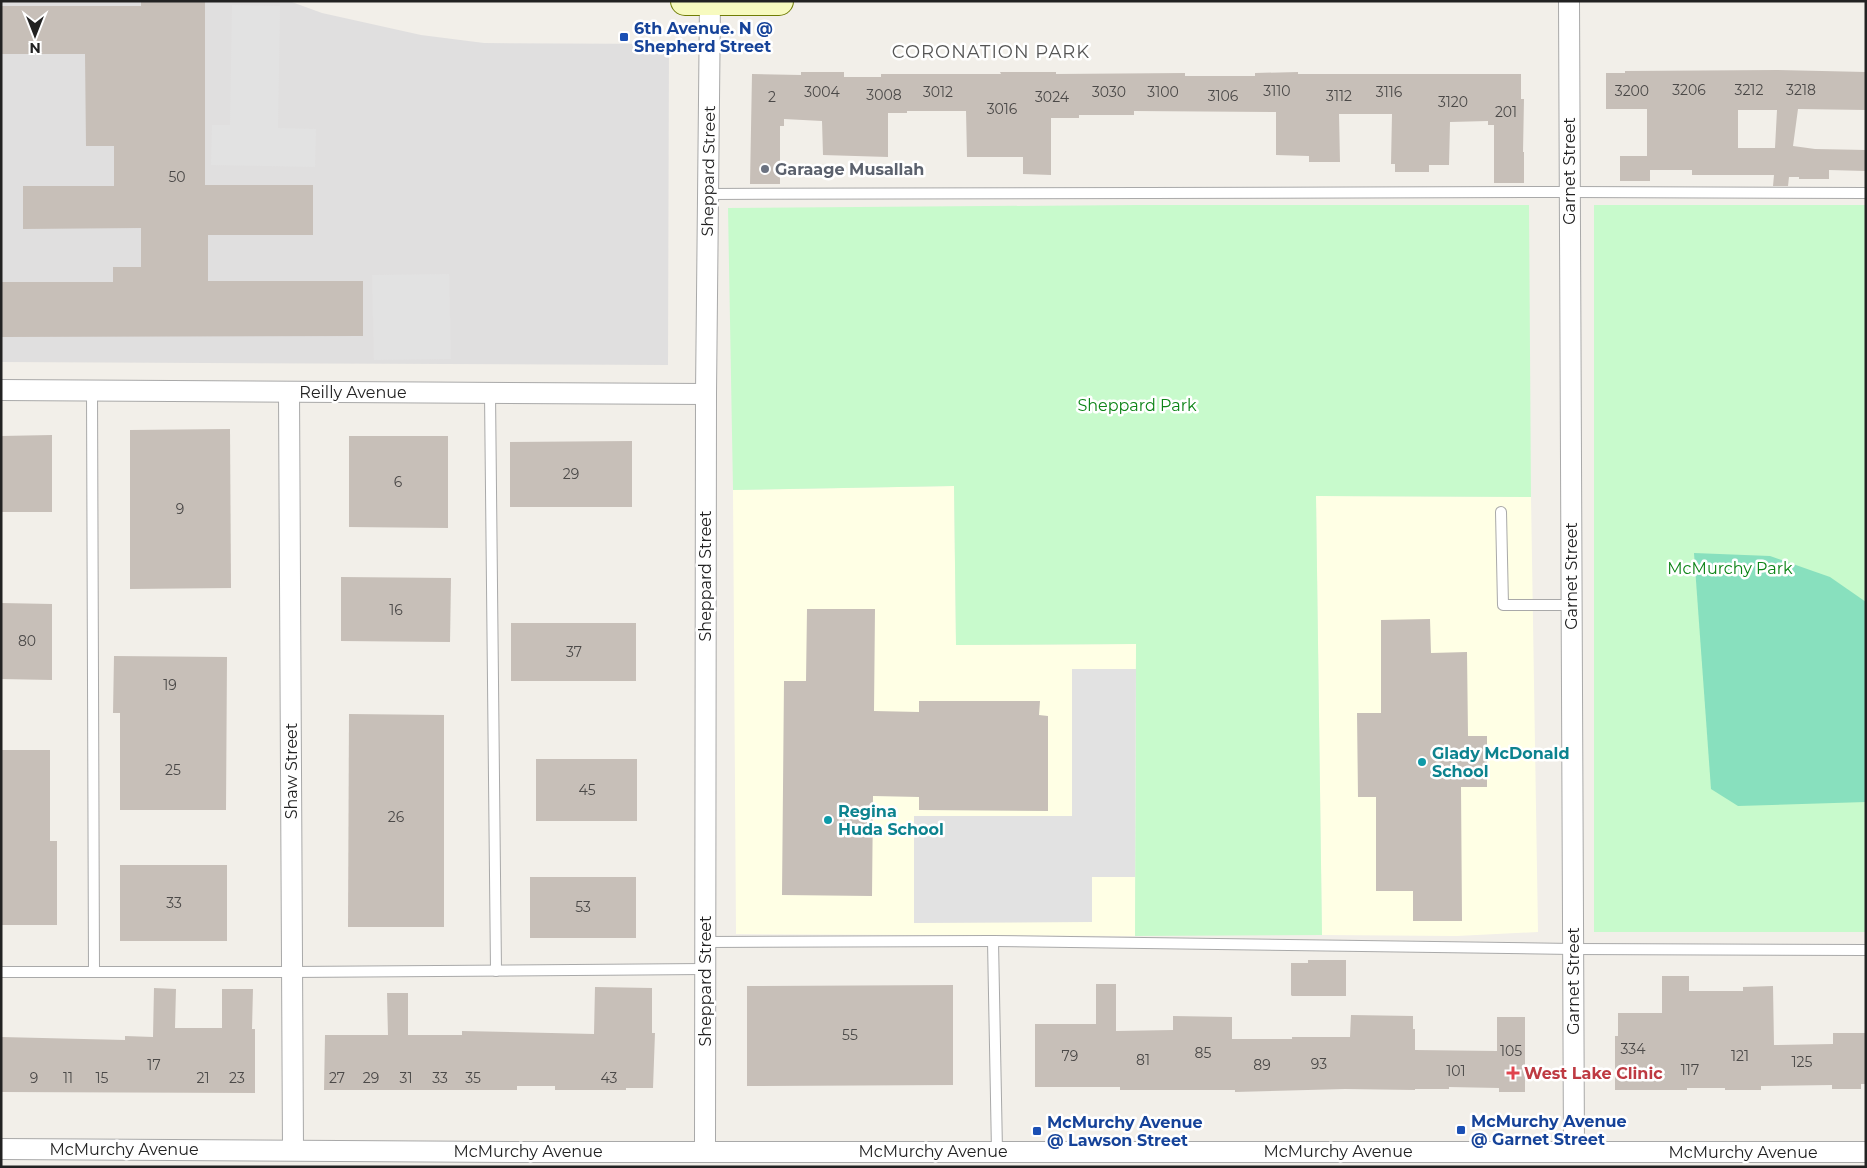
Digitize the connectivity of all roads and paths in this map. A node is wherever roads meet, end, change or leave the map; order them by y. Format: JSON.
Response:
{"nodes":[{"id":1,"x":685,"y":1,"type":"edge"},
{"id":2,"x":779,"y":1,"type":"edge"},
{"id":3,"x":1569,"y":1,"type":"edge"},
{"id":4,"x":710,"y":2,"type":"edge"},
{"id":5,"x":1570,"y":192,"type":"junction"},
{"id":6,"x":1866,"y":193,"type":"edge"},
{"id":7,"x":708,"y":194,"type":"junction"},
{"id":8,"x":1,"y":390,"type":"edge"},
{"id":9,"x":92,"y":390,"type":"junction"},
{"id":10,"x":289,"y":392,"type":"junction"},
{"id":11,"x":490,"y":393,"type":"junction"},
{"id":12,"x":706,"y":394,"type":"junction"},
{"id":13,"x":1501,"y":512,"type":"dead end"},
{"id":14,"x":1572,"y":605,"type":"junction"},
{"id":15,"x":993,"y":941,"type":"junction"},
{"id":16,"x":705,"y":942,"type":"junction"},
{"id":17,"x":1573,"y":948,"type":"junction"},
{"id":18,"x":1866,"y":950,"type":"edge"},
{"id":19,"x":705,"y":969,"type":"junction"},
{"id":20,"x":496,"y":971,"type":"junction"},
{"id":21,"x":1,"y":972,"type":"edge"},
{"id":22,"x":94,"y":972,"type":"junction"},
{"id":23,"x":292,"y":972,"type":"junction"},
{"id":24,"x":1,"y":1149,"type":"edge"},
{"id":25,"x":293,"y":1150,"type":"junction"},
{"id":26,"x":705,"y":1151,"type":"junction"},
{"id":27,"x":997,"y":1151,"type":"junction"},
{"id":28,"x":1574,"y":1151,"type":"junction"},
{"id":29,"x":1866,"y":1152,"type":"edge"},
{"id":30,"x":520,"y":1159,"type":"edge"},
{"id":31,"x":1156,"y":1159,"type":"edge"},
{"id":32,"x":1801,"y":1159,"type":"edge"}],
"edges":[{"from":1,"to":4,"type":"street"},
{"from":2,"to":4,"type":"street"},
{"from":3,"to":5,"type":"street","name":"Garnet Street"},
{"from":4,"to":7,"type":"street","name":"Sheppard Street"},
{"from":5,"to":6,"type":"lane"},
{"from":5,"to":7,"type":"lane"},
{"from":5,"to":14,"type":"street","name":"Garnet Street"},
{"from":7,"to":12,"type":"street","name":"Sheppard Street"},
{"from":8,"to":9,"type":"street","name":"Reilly Avenue"},
{"from":9,"to":10,"type":"street","name":"Reilly Avenue"},
{"from":9,"to":22,"type":"lane"},
{"from":10,"to":11,"type":"street","name":"Reilly Avenue"},
{"from":10,"to":23,"type":"street","name":"Shaw Street"},
{"from":11,"to":12,"type":"street","name":"Reilly Avenue"},
{"from":11,"to":20,"type":"lane"},
{"from":12,"to":16,"type":"street","name":"Sheppard Street"},
{"from":13,"to":14,"type":"lane"},
{"from":14,"to":17,"type":"street","name":"Garnet Street"},
{"from":15,"to":16,"type":"lane"},
{"from":15,"to":17,"type":"lane"},
{"from":15,"to":27,"type":"lane"},
{"from":16,"to":19,"type":"street","name":"Sheppard Street"},
{"from":17,"to":18,"type":"lane"},
{"from":17,"to":28,"type":"street","name":"Garnet Street"},
{"from":19,"to":20,"type":"lane"},
{"from":19,"to":26,"type":"street","name":"Sheppard Street"},
{"from":20,"to":23,"type":"lane"},
{"from":21,"to":22,"type":"lane"},
{"from":22,"to":23,"type":"lane"},
{"from":23,"to":25,"type":"street","name":"Shaw Street"},
{"from":24,"to":25,"type":"street","name":"McMurchy Avenue"},
{"from":25,"to":30,"type":"street","name":"McMurchy Avenue"},
{"from":26,"to":27,"type":"street","name":"McMurchy Avenue"},
{"from":26,"to":30,"type":"street","name":"McMurchy Avenue"},
{"from":27,"to":31,"type":"street","name":"McMurchy Avenue"},
{"from":28,"to":31,"type":"street","name":"McMurchy Avenue"},
{"from":28,"to":32,"type":"street","name":"McMurchy Avenue"},
{"from":29,"to":32,"type":"street","name":"McMurchy Avenue"}]}
